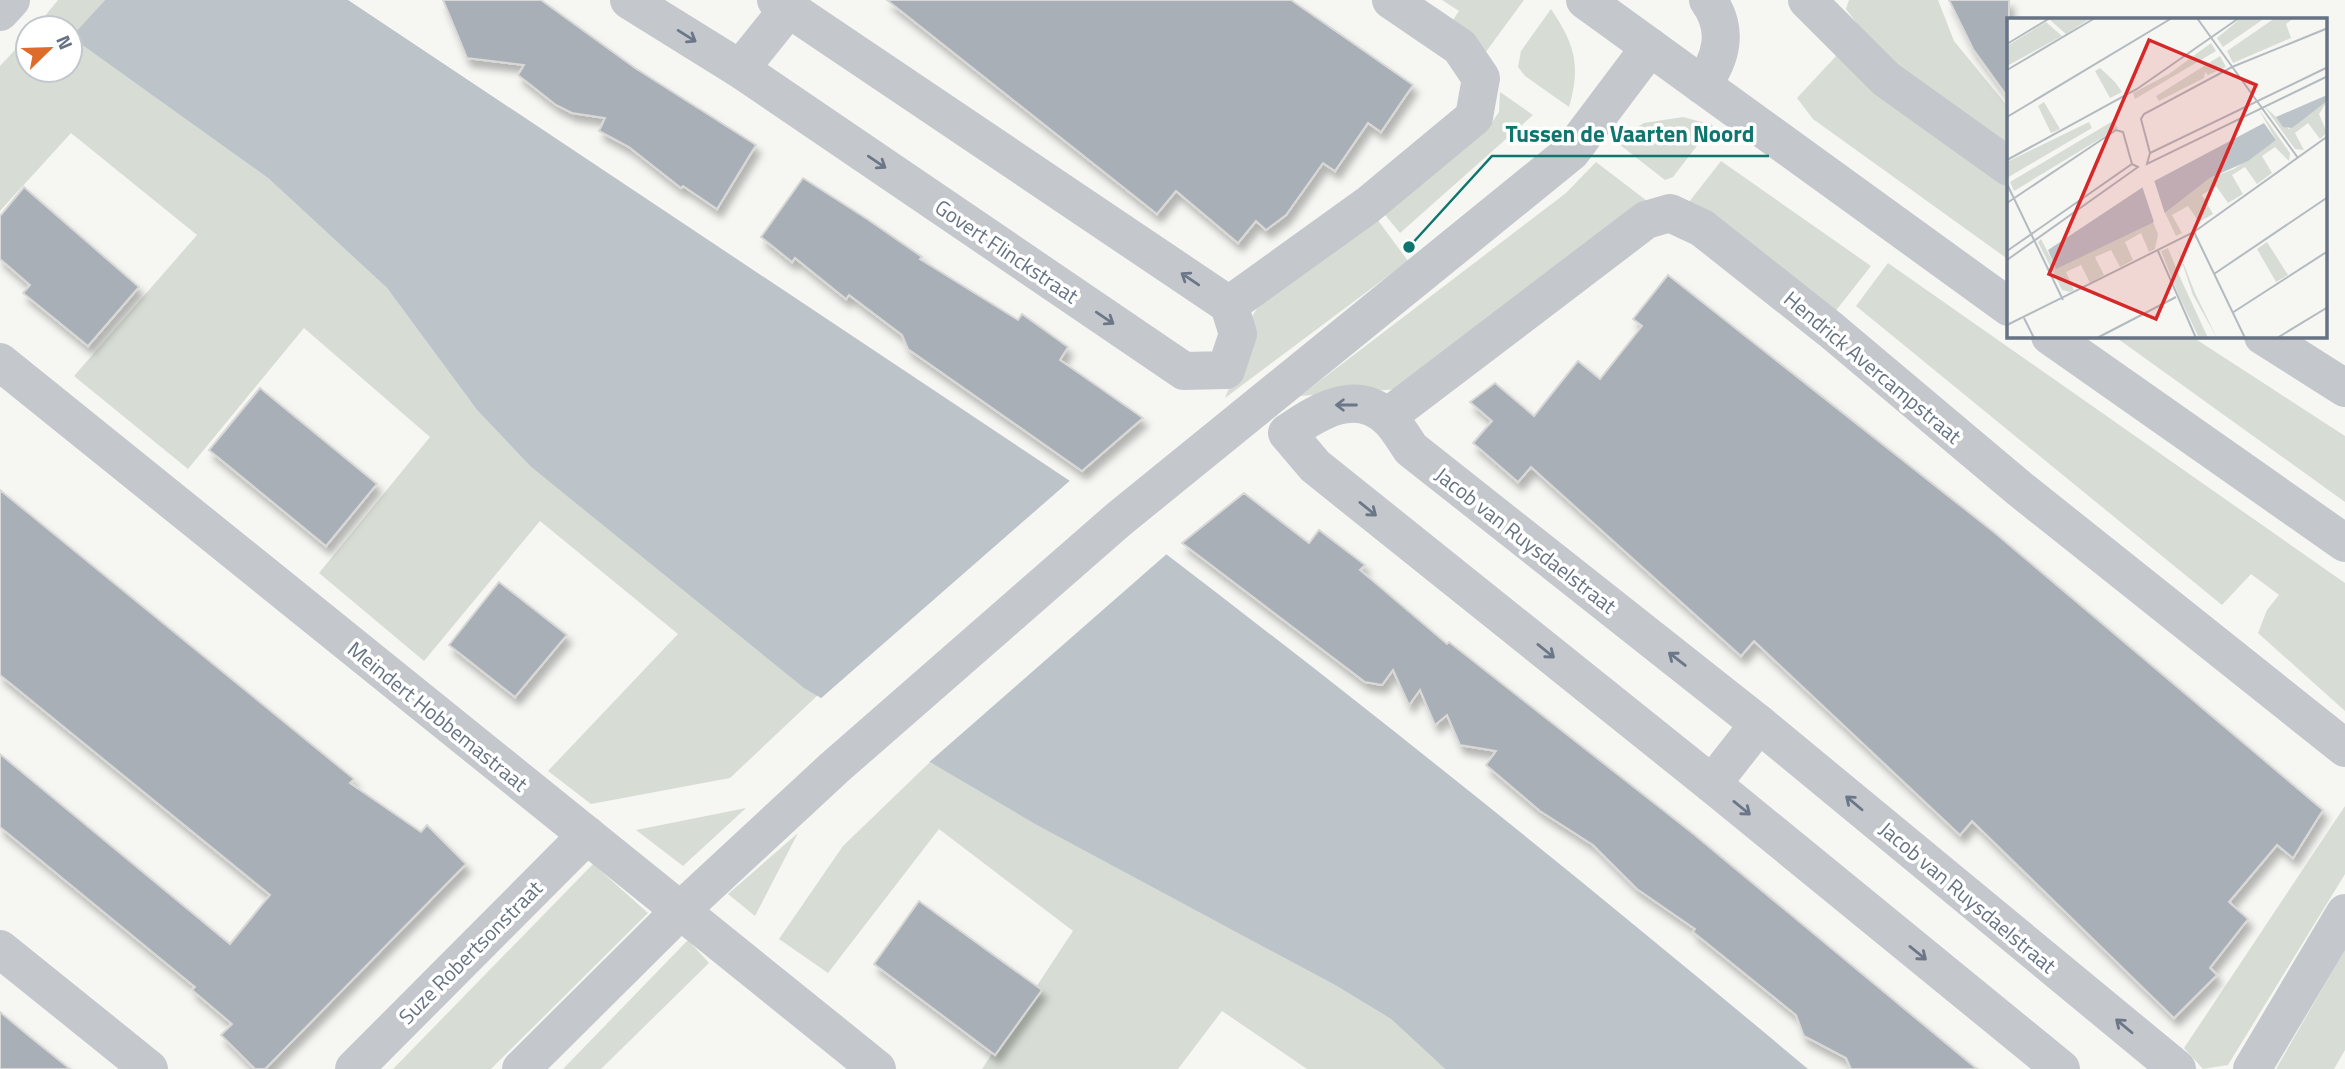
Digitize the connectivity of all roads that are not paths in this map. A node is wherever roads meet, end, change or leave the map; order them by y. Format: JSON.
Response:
{"nodes":[{"id":1,"x":10,"y":0,"type":"edge"},
{"id":2,"x":629,"y":0,"type":"edge"},
{"id":3,"x":1391,"y":0,"type":"edge"},
{"id":4,"x":1708,"y":0,"type":"edge"},
{"id":5,"x":1807,"y":0,"type":"edge"},
{"id":6,"x":783,"y":4,"type":"edge"},
{"id":7,"x":1597,"y":4,"type":"edge"},
{"id":8,"x":0,"y":12,"type":"edge"},
{"id":9,"x":1650,"y":47,"type":"junction"},
{"id":10,"x":740,"y":69,"type":"junction"},
{"id":11,"x":1702,"y":85,"type":"junction"},
{"id":12,"x":2007,"y":166,"type":"edge"},
{"id":13,"x":1229,"y":305,"type":"junction"},
{"id":14,"x":2007,"y":306,"type":"edge"},
{"id":15,"x":2053,"y":338,"type":"edge"},
{"id":16,"x":2266,"y":338,"type":"edge"},
{"id":17,"x":0,"y":362,"type":"edge"},
{"id":18,"x":2345,"y":388,"type":"edge"},
{"id":19,"x":1387,"y":417,"type":"junction"},
{"id":20,"x":2345,"y":543,"type":"edge"},
{"id":21,"x":1759,"y":724,"type":"junction"},
{"id":22,"x":2345,"y":748,"type":"edge"},
{"id":23,"x":1712,"y":783,"type":"junction"},
{"id":24,"x":587,"y":835,"type":"junction"},
{"id":25,"x":682,"y":909,"type":"junction"},
{"id":26,"x":2345,"y":913,"type":"edge"},
{"id":27,"x":0,"y":949,"type":"edge"},
{"id":28,"x":149,"y":1069,"type":"edge"},
{"id":29,"x":354,"y":1069,"type":"edge"},
{"id":30,"x":521,"y":1069,"type":"edge"},
{"id":31,"x":877,"y":1069,"type":"edge"},
{"id":32,"x":2061,"y":1069,"type":"edge"},
{"id":33,"x":2177,"y":1069,"type":"edge"},
{"id":34,"x":2252,"y":1069,"type":"edge"}],
"edges":[{"from":1,"to":8,"type":"street"},
{"from":2,"to":10,"type":"street","name":"Govert Flinckstraat","one_way":true},
{"from":3,"to":13,"type":"street"},
{"from":4,"to":11,"type":"street"},
{"from":5,"to":12,"type":"street"},
{"from":6,"to":10,"type":"street"},
{"from":13,"to":6,"type":"street","one_way":true},
{"from":7,"to":9,"type":"street"},
{"from":9,"to":11,"type":"street"},
{"from":9,"to":25,"type":"street"},
{"from":10,"to":13,"type":"street","name":"Govert Flinckstraat","one_way":true},
{"from":11,"to":14,"type":"street"},
{"from":15,"to":20,"type":"street"},
{"from":16,"to":18,"type":"street"},
{"from":17,"to":24,"type":"street","name":"Meindert Hobbemastraat"},
{"from":21,"to":19,"type":"street","name":"Jacob van Ruysdaelstraat","one_way":true},
{"from":19,"to":22,"type":"street","name":"Hendrick Avercampstraat"},
{"from":19,"to":23,"type":"street","one_way":true},
{"from":21,"to":23,"type":"street"},
{"from":33,"to":21,"type":"street","name":"Jacob van Ruysdaelstraat","one_way":true},
{"from":23,"to":32,"type":"street","one_way":true},
{"from":24,"to":25,"type":"street","name":"Meindert Hobbemastraat"},
{"from":24,"to":29,"type":"street","name":"Suze Robertsonstraat"},
{"from":25,"to":30,"type":"street"},
{"from":25,"to":31,"type":"street","name":"Meindert Hobbemastraat"},
{"from":26,"to":34,"type":"street"},
{"from":27,"to":28,"type":"street"}]}
